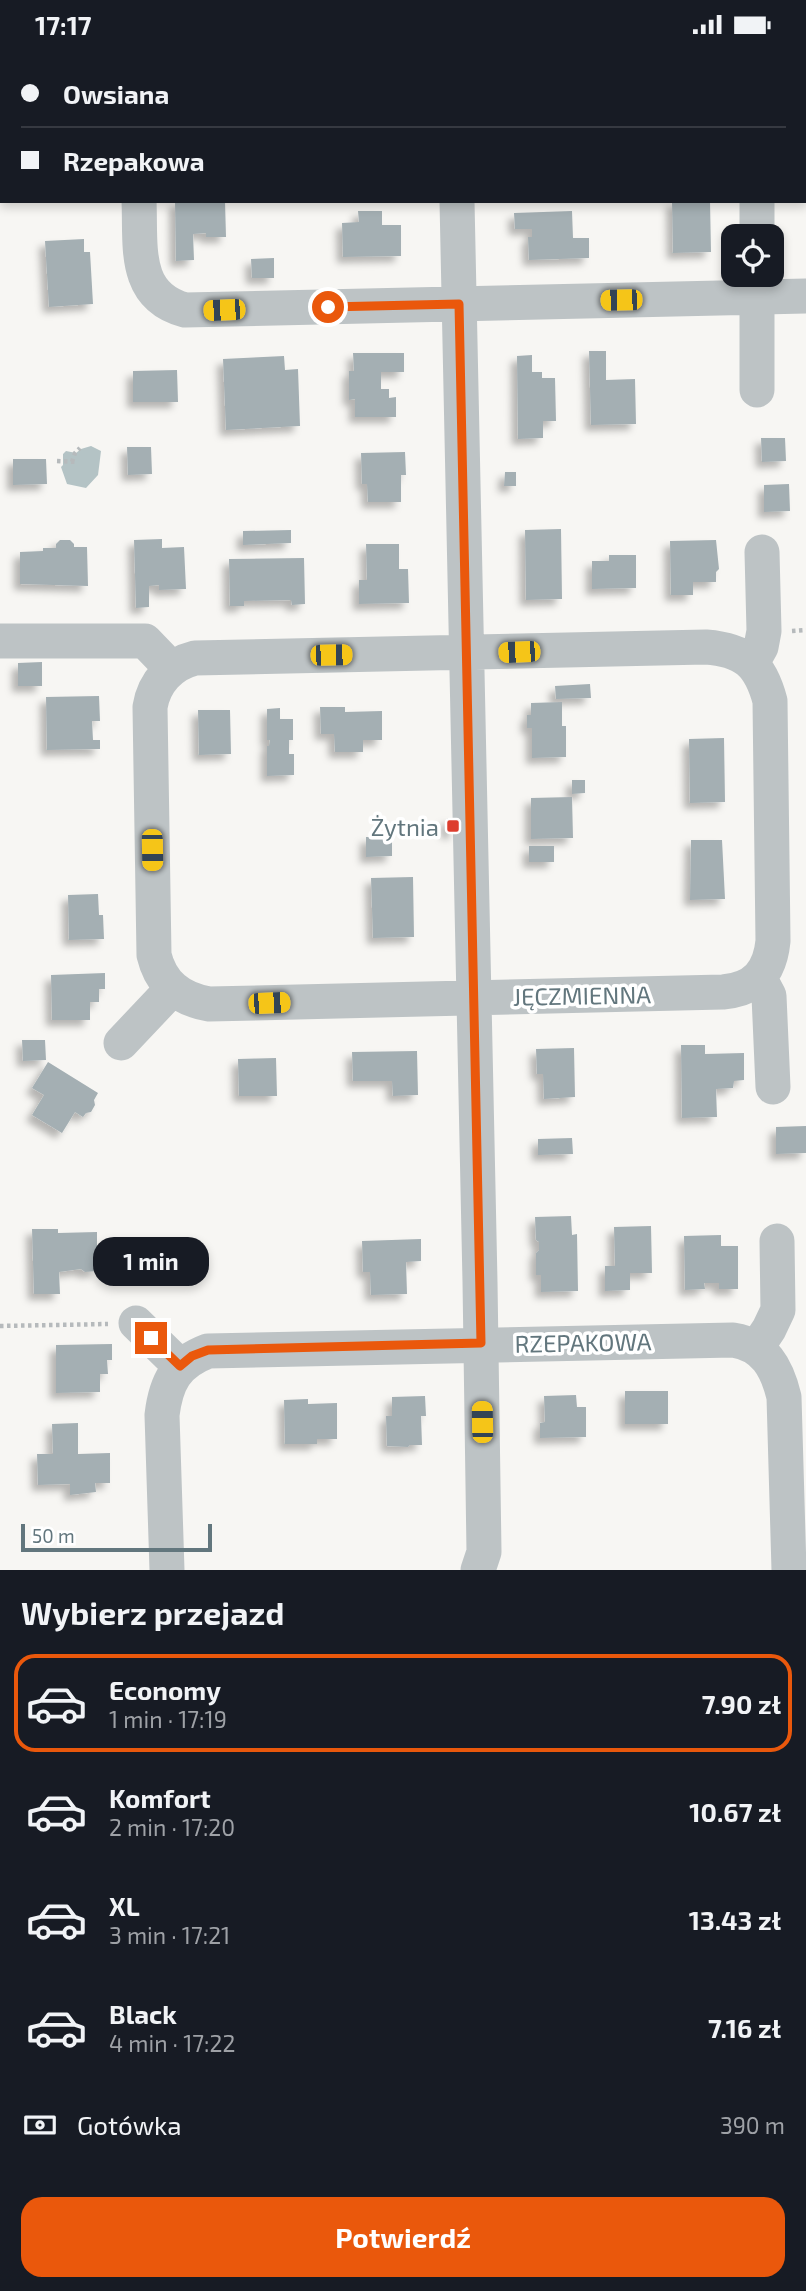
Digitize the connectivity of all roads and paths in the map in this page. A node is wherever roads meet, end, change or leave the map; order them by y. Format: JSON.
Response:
{"nodes":[{"id":1,"x":139,"y":203,"type":"edge"},
{"id":2,"x":457,"y":203,"type":"edge"},
{"id":3,"x":757,"y":203,"type":"edge"},
{"id":4,"x":757,"y":224,"type":"edge"},
{"id":5,"x":740,"y":287,"type":"edge"},
{"id":6,"x":757,"y":287,"type":"edge"},
{"id":7,"x":762,"y":287,"type":"edge"},
{"id":8,"x":806,"y":296,"type":"edge"},
{"id":9,"x":459,"y":304,"type":"junction"},
{"id":10,"x":757,"y":390,"type":"dead end"},
{"id":11,"x":80,"y":449,"type":"dead end"},
{"id":12,"x":57,"y":461,"type":"dead end"},
{"id":13,"x":762,"y":552,"type":"dead end"},
{"id":14,"x":0,"y":641,"type":"edge"},
{"id":15,"x":467,"y":653,"type":"junction"},
{"id":16,"x":752,"y":663,"type":"junction"},
{"id":17,"x":171,"y":668,"type":"junction"},
{"id":18,"x":759,"y":977,"type":"junction"},
{"id":19,"x":172,"y":989,"type":"junction"},
{"id":20,"x":474,"y":998,"type":"junction"},
{"id":21,"x":121,"y":1043,"type":"dead end"},
{"id":22,"x":773,"y":1087,"type":"dead end"},
{"id":23,"x":777,"y":1241,"type":"dead end"},
{"id":24,"x":136,"y":1323,"type":"joint"},
{"id":25,"x":0,"y":1326,"type":"edge"},
{"id":26,"x":481,"y":1343,"type":"junction"},
{"id":27,"x":757,"y":1347,"type":"junction"},
{"id":28,"x":180,"y":1366,"type":"junction"},
{"id":29,"x":485,"y":1564,"type":"edge"},
{"id":30,"x":167,"y":1570,"type":"edge"},
{"id":31,"x":789,"y":1570,"type":"edge"}],
"edges":[{"from":1,"to":9,"type":"street"},
{"from":2,"to":9,"type":"street"},
{"from":3,"to":4,"type":"street"},
{"from":5,"to":9,"type":"street"},
{"from":6,"to":10,"type":"street"},
{"from":7,"to":8,"type":"street"},
{"from":9,"to":15,"type":"street"},
{"from":11,"to":12,"type":"path"},
{"from":13,"to":16,"type":"street"},
{"from":14,"to":17,"type":"street"},
{"from":15,"to":16,"type":"street"},
{"from":15,"to":17,"type":"street"},
{"from":15,"to":20,"type":"street"},
{"from":16,"to":18,"type":"street"},
{"from":17,"to":19,"type":"street"},
{"from":18,"to":20,"type":"street","name":"JĘCZMIENNA"},
{"from":18,"to":22,"type":"street"},
{"from":19,"to":20,"type":"street","name":"JĘCZMIENNA"},
{"from":19,"to":21,"type":"street"},
{"from":20,"to":26,"type":"street"},
{"from":23,"to":27,"type":"street"},
{"from":24,"to":25,"type":"path"},
{"from":24,"to":28,"type":"street"},
{"from":26,"to":27,"type":"street","name":"RZEPAKOWA"},
{"from":26,"to":28,"type":"street","name":"RZEPAKOWA"},
{"from":26,"to":29,"type":"street"},
{"from":27,"to":31,"type":"street"},
{"from":28,"to":30,"type":"street"}]}
